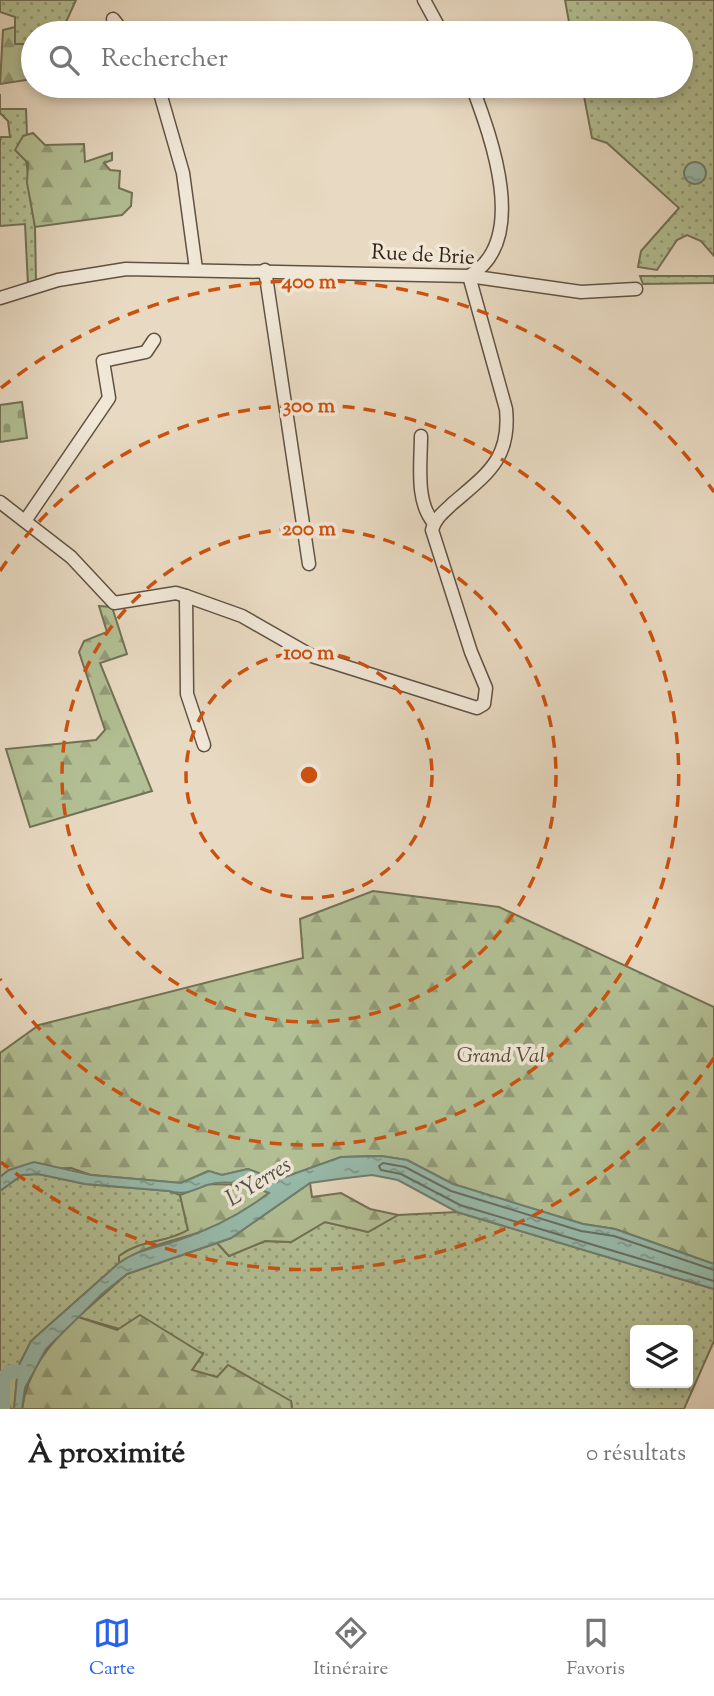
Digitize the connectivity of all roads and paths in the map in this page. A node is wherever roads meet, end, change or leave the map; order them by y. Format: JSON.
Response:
{"nodes":[{"id":1,"x":424,"y":0,"type":"edge"},
{"id":2,"x":435,"y":21,"type":"edge"},
{"id":3,"x":161,"y":98,"type":"edge"},
{"id":4,"x":476,"y":98,"type":"edge"},
{"id":5,"x":196,"y":269,"type":"junction"},
{"id":6,"x":265,"y":270,"type":"junction"},
{"id":7,"x":469,"y":276,"type":"junction"},
{"id":8,"x":636,"y":289,"type":"dead end"},
{"id":9,"x":0,"y":298,"type":"edge"},
{"id":10,"x":154,"y":340,"type":"dead end"},
{"id":11,"x":421,"y":436,"type":"dead end"},
{"id":12,"x":0,"y":502,"type":"edge"},
{"id":13,"x":25,"y":521,"type":"junction"},
{"id":14,"x":434,"y":523,"type":"junction"},
{"id":15,"x":309,"y":564,"type":"dead end"},
{"id":16,"x":186,"y":596,"type":"junction"},
{"id":17,"x":204,"y":745,"type":"dead end"}],
"edges":[{"from":1,"to":2,"type":"street"},
{"from":3,"to":5,"type":"street"},
{"from":4,"to":7,"type":"street"},
{"from":5,"to":6,"type":"street","name":"Rue de Brie"},
{"from":5,"to":9,"type":"street","name":"Rue de Brie"},
{"from":6,"to":7,"type":"street","name":"Rue de Brie"},
{"from":6,"to":15,"type":"street"},
{"from":7,"to":8,"type":"street","name":"Rue de Brie"},
{"from":7,"to":14,"type":"street"},
{"from":10,"to":13,"type":"street"},
{"from":11,"to":14,"type":"street"},
{"from":12,"to":13,"type":"street"},
{"from":13,"to":16,"type":"street"},
{"from":14,"to":16,"type":"street"},
{"from":16,"to":17,"type":"street"}]}
